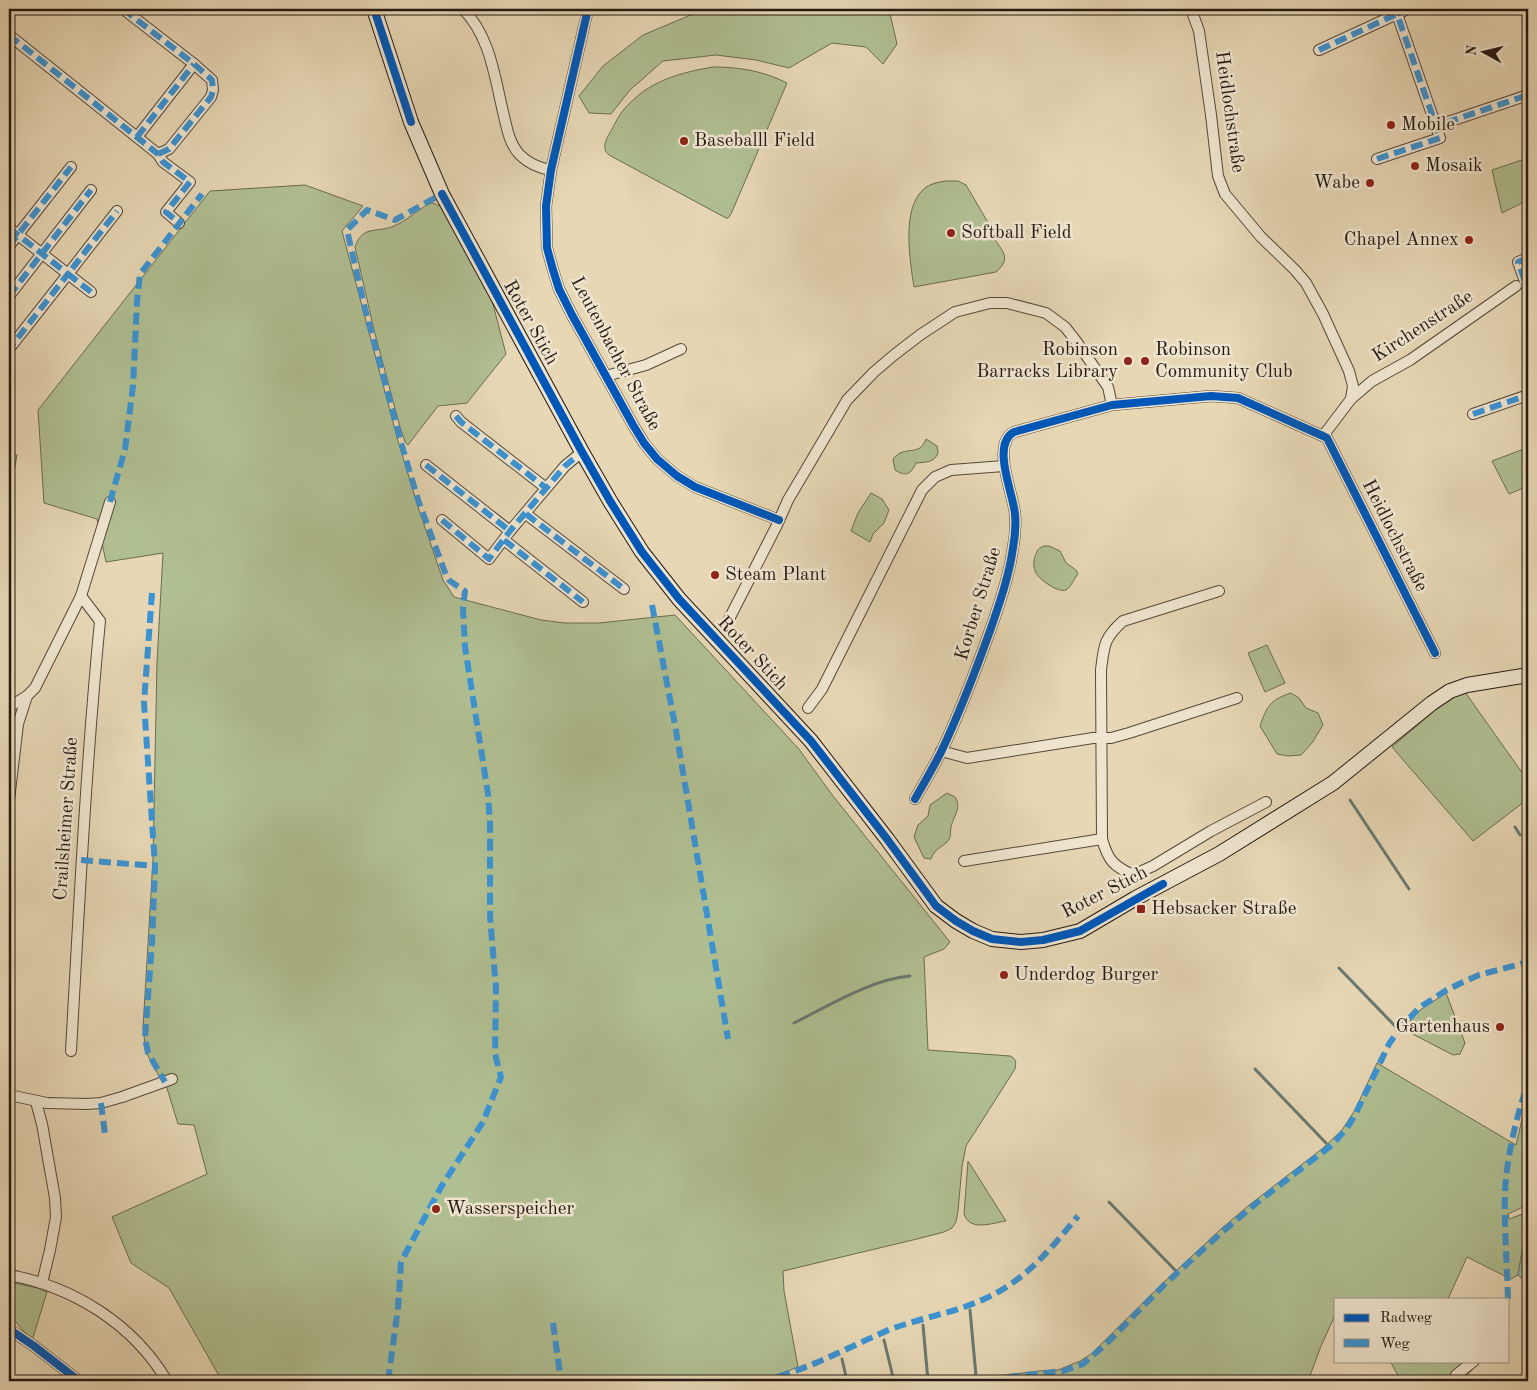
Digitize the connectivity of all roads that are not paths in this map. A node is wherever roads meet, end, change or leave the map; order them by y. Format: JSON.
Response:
{"nodes":[{"id":1,"x":123,"y":9,"type":"edge"},
{"id":2,"x":374,"y":9,"type":"edge"},
{"id":3,"x":463,"y":9,"type":"edge"},
{"id":4,"x":588,"y":9,"type":"edge"},
{"id":5,"x":1192,"y":9,"type":"edge"},
{"id":6,"x":1408,"y":9,"type":"edge"},
{"id":7,"x":1397,"y":14,"type":"junction"},
{"id":8,"x":9,"y":35,"type":"edge"},
{"id":9,"x":1319,"y":50,"type":"dead end"},
{"id":10,"x":194,"y":64,"type":"junction"},
{"id":11,"x":1528,"y":95,"type":"edge"},
{"id":12,"x":1436,"y":126,"type":"junction"},
{"id":13,"x":137,"y":137,"type":"junction"},
{"id":14,"x":158,"y":154,"type":"junction"},
{"id":15,"x":1377,"y":159,"type":"dead end"},
{"id":16,"x":71,"y":167,"type":"dead end"},
{"id":17,"x":551,"y":170,"type":"junction"},
{"id":18,"x":91,"y":190,"type":"dead end"},
{"id":19,"x":118,"y":210,"type":"dead end"},
{"id":20,"x":179,"y":224,"type":"dead end"},
{"id":21,"x":9,"y":228,"type":"edge"},
{"id":22,"x":14,"y":240,"type":"edge"},
{"id":23,"x":42,"y":254,"type":"junction"},
{"id":24,"x":1528,"y":258,"type":"edge"},
{"id":25,"x":68,"y":274,"type":"junction"},
{"id":26,"x":1516,"y":286,"type":"dead end"},
{"id":27,"x":1528,"y":290,"type":"edge"},
{"id":28,"x":91,"y":292,"type":"dead end"},
{"id":29,"x":9,"y":296,"type":"edge"},
{"id":30,"x":10,"y":347,"type":"edge"},
{"id":31,"x":681,"y":349,"type":"dead end"},
{"id":32,"x":606,"y":376,"type":"junction"},
{"id":33,"x":1528,"y":395,"type":"edge"},
{"id":34,"x":1350,"y":398,"type":"junction"},
{"id":35,"x":1112,"y":405,"type":"junction"},
{"id":36,"x":1473,"y":414,"type":"dead end"},
{"id":37,"x":456,"y":416,"type":"dead end"},
{"id":38,"x":1323,"y":436,"type":"junction"},
{"id":39,"x":582,"y":452,"type":"junction"},
{"id":40,"x":426,"y":465,"type":"dead end"},
{"id":41,"x":1004,"y":466,"type":"junction"},
{"id":42,"x":546,"y":488,"type":"junction"},
{"id":43,"x":110,"y":502,"type":"dead end"},
{"id":44,"x":526,"y":514,"type":"junction"},
{"id":45,"x":442,"y":520,"type":"dead end"},
{"id":46,"x":779,"y":520,"type":"junction"},
{"id":47,"x":510,"y":531,"type":"junction"},
{"id":48,"x":504,"y":540,"type":"junction"},
{"id":49,"x":624,"y":589,"type":"dead end"},
{"id":50,"x":1219,"y":591,"type":"dead end"},
{"id":51,"x":81,"y":596,"type":"junction"},
{"id":52,"x":583,"y":602,"type":"dead end"},
{"id":53,"x":726,"y":625,"type":"dead end"},
{"id":54,"x":1434,"y":652,"type":"dead end"},
{"id":55,"x":1528,"y":675,"type":"edge"},
{"id":56,"x":27,"y":696,"type":"junction"},
{"id":57,"x":1237,"y":698,"type":"dead end"},
{"id":58,"x":9,"y":708,"type":"edge"},
{"id":59,"x":808,"y":708,"type":"dead end"},
{"id":60,"x":1102,"y":738,"type":"junction"},
{"id":61,"x":941,"y":752,"type":"junction"},
{"id":62,"x":915,"y":799,"type":"dead end"},
{"id":63,"x":9,"y":800,"type":"edge"},
{"id":64,"x":1266,"y":802,"type":"dead end"},
{"id":65,"x":1102,"y":839,"type":"junction"},
{"id":66,"x":964,"y":861,"type":"dead end"},
{"id":67,"x":72,"y":1051,"type":"dead end"},
{"id":68,"x":172,"y":1079,"type":"dead end"},
{"id":69,"x":9,"y":1095,"type":"edge"},
{"id":70,"x":36,"y":1102,"type":"junction"},
{"id":71,"x":9,"y":1275,"type":"edge"},
{"id":72,"x":42,"y":1283,"type":"junction"},
{"id":73,"x":9,"y":1329,"type":"edge"},
{"id":74,"x":1473,"y":1362,"type":"edge"},
{"id":75,"x":75,"y":1380,"type":"edge"},
{"id":76,"x":167,"y":1381,"type":"edge"},
{"id":77,"x":1454,"y":1381,"type":"edge"}],
"edges":[{"from":1,"to":10,"type":"street"},
{"from":2,"to":39,"type":"street","name":"Roter Stich"},
{"from":3,"to":17,"type":"street"},
{"from":4,"to":17,"type":"street","name":"Leutenbacher Straße"},
{"from":5,"to":34,"type":"street","name":"Heidlochstraße"},
{"from":6,"to":7,"type":"street"},
{"from":7,"to":9,"type":"street"},
{"from":7,"to":12,"type":"street"},
{"from":8,"to":13,"type":"street"},
{"from":10,"to":13,"type":"street"},
{"from":10,"to":14,"type":"street"},
{"from":11,"to":12,"type":"street"},
{"from":12,"to":15,"type":"street"},
{"from":13,"to":14,"type":"street"},
{"from":14,"to":20,"type":"street"},
{"from":16,"to":22,"type":"street"},
{"from":17,"to":32,"type":"street","name":"Leutenbacher Straße"},
{"from":18,"to":23,"type":"street"},
{"from":19,"to":25,"type":"street"},
{"from":21,"to":22,"type":"street"},
{"from":22,"to":23,"type":"street"},
{"from":23,"to":25,"type":"street"},
{"from":23,"to":29,"type":"street"},
{"from":24,"to":27,"type":"street"},
{"from":25,"to":28,"type":"street"},
{"from":25,"to":30,"type":"street"},
{"from":26,"to":34,"type":"street","name":"Kirchenstraße"},
{"from":31,"to":32,"type":"street"},
{"from":32,"to":46,"type":"street","name":"Leutenbacher Straße"},
{"from":33,"to":36,"type":"street"},
{"from":34,"to":38,"type":"street"},
{"from":35,"to":38,"type":"street","name":"Korber Straße"},
{"from":35,"to":41,"type":"street","name":"Korber Straße"},
{"from":35,"to":46,"type":"street"},
{"from":37,"to":42,"type":"street"},
{"from":38,"to":54,"type":"street","name":"Heidlochstraße"},
{"from":39,"to":42,"type":"street"},
{"from":39,"to":55,"type":"street","name":"Roter Stich"},
{"from":40,"to":47,"type":"street"},
{"from":41,"to":59,"type":"street"},
{"from":41,"to":61,"type":"street","name":"Korber Straße"},
{"from":42,"to":44,"type":"street"},
{"from":43,"to":51,"type":"street"},
{"from":44,"to":47,"type":"street"},
{"from":44,"to":49,"type":"street"},
{"from":45,"to":48,"type":"street"},
{"from":46,"to":53,"type":"street"},
{"from":47,"to":48,"type":"street"},
{"from":48,"to":52,"type":"street"},
{"from":50,"to":60,"type":"street"},
{"from":51,"to":56,"type":"street"},
{"from":51,"to":67,"type":"street","name":"Crailsheimer Straße"},
{"from":56,"to":58,"type":"street"},
{"from":56,"to":63,"type":"street"},
{"from":57,"to":60,"type":"street"},
{"from":60,"to":61,"type":"street"},
{"from":60,"to":65,"type":"street"},
{"from":61,"to":62,"type":"street","name":"Korber Straße"},
{"from":64,"to":65,"type":"street"},
{"from":65,"to":66,"type":"street"},
{"from":68,"to":70,"type":"street"},
{"from":69,"to":70,"type":"street"},
{"from":70,"to":72,"type":"street"},
{"from":71,"to":72,"type":"street"},
{"from":72,"to":76,"type":"street"},
{"from":73,"to":75,"type":"street"},
{"from":74,"to":77,"type":"street"}]}
